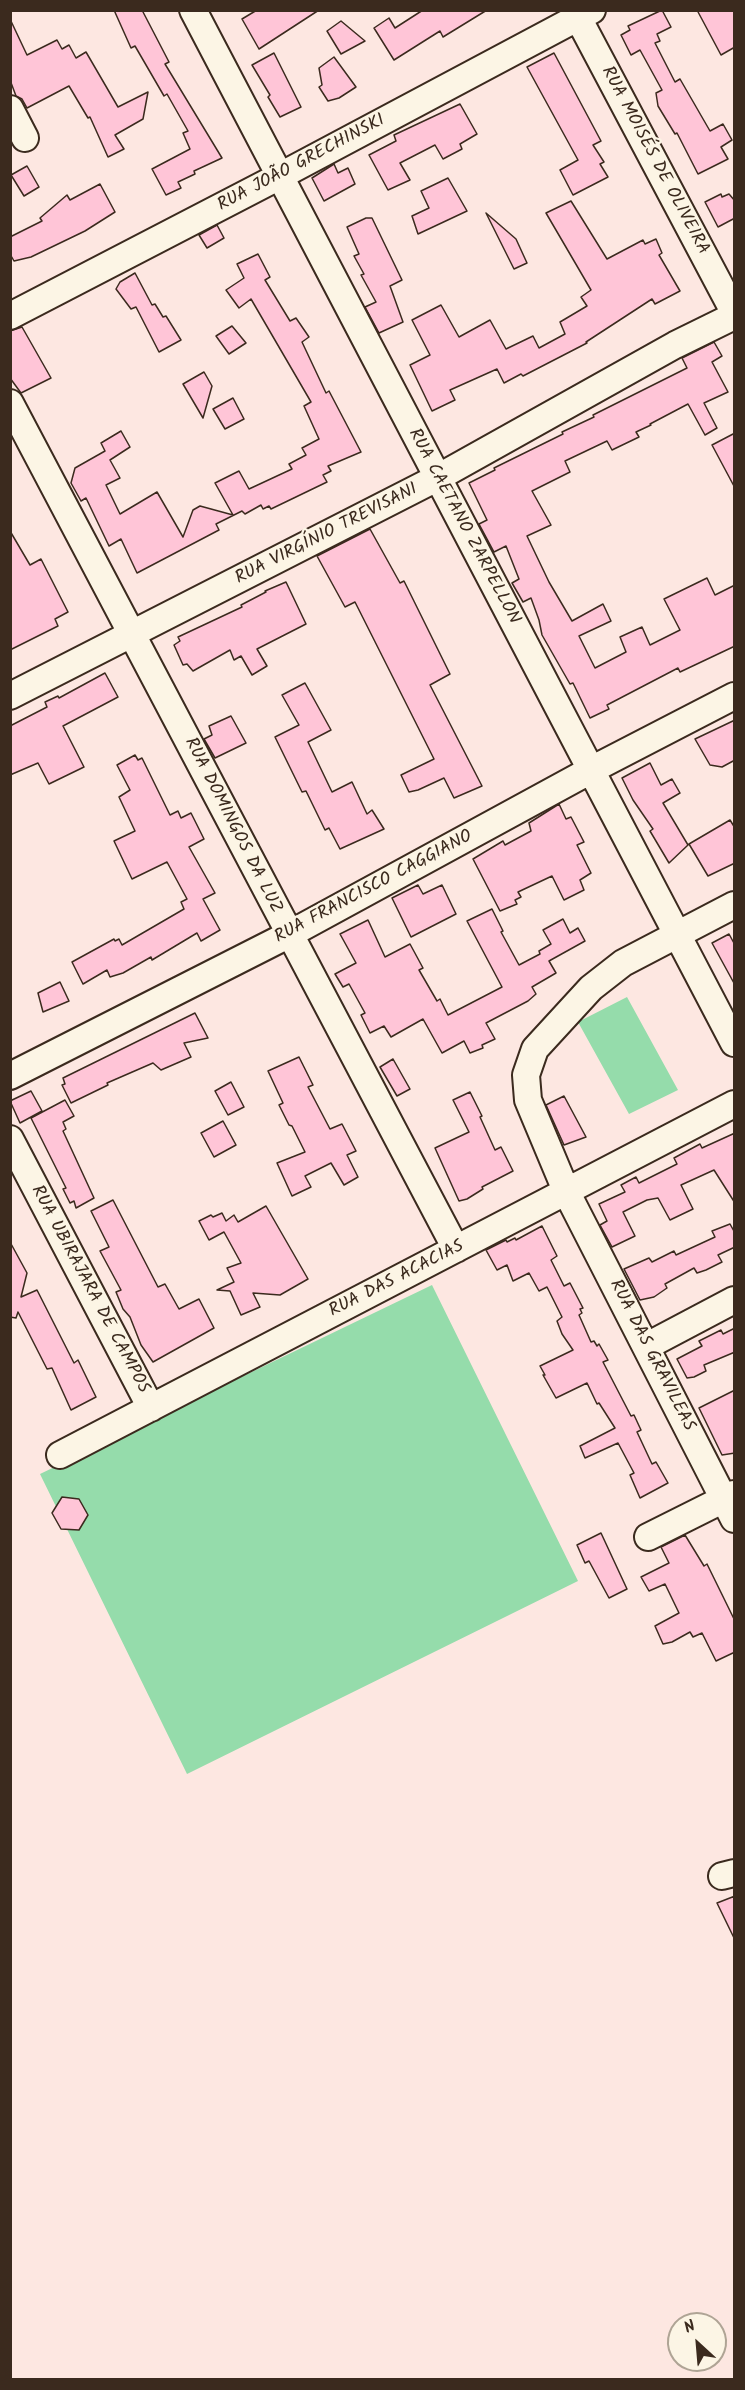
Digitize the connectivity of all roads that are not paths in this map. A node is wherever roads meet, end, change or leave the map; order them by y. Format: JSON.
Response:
{"nodes":[{"id":1,"x":193,"y":10,"type":"edge"},
{"id":2,"x":581,"y":13,"type":"edge"},
{"id":3,"x":10,"y":109,"type":"edge"},
{"id":4,"x":25,"y":138,"type":"dead end"},
{"id":5,"x":280,"y":176,"type":"junction"},
{"id":6,"x":735,"y":314,"type":"edge"},
{"id":7,"x":10,"y":316,"type":"edge"},
{"id":8,"x":10,"y":403,"type":"edge"},
{"id":9,"x":437,"y":478,"type":"junction"},
{"id":10,"x":134,"y":634,"type":"junction"},
{"id":11,"x":10,"y":696,"type":"edge"},
{"id":12,"x":735,"y":696,"type":"edge"},
{"id":13,"x":591,"y":770,"type":"junction"},
{"id":14,"x":735,"y":905,"type":"edge"},
{"id":15,"x":676,"y":934,"type":"junction"},
{"id":16,"x":288,"y":935,"type":"junction"},
{"id":17,"x":735,"y":1043,"type":"edge"},
{"id":18,"x":10,"y":1076,"type":"edge"},
{"id":19,"x":735,"y":1104,"type":"edge"},
{"id":20,"x":10,"y":1139,"type":"edge"},
{"id":21,"x":567,"y":1193,"type":"junction"},
{"id":22,"x":456,"y":1249,"type":"junction"},
{"id":23,"x":735,"y":1300,"type":"edge"},
{"id":24,"x":647,"y":1346,"type":"junction"},
{"id":25,"x":151,"y":1408,"type":"junction"},
{"id":26,"x":60,"y":1455,"type":"dead end"},
{"id":27,"x":731,"y":1504,"type":"edge"},
{"id":28,"x":648,"y":1537,"type":"dead end"}],
"edges":[{"from":1,"to":5,"type":"street","name":"RUA CAETANO ZARPELLON"},
{"from":2,"to":5,"type":"street","name":"RUA JOÃO GRECHINSKI"},
{"from":2,"to":6,"type":"street","name":"RUA MOISÉS DE OLIVEIRA"},
{"from":3,"to":4,"type":"street"},
{"from":5,"to":7,"type":"street","name":"RUA JOÃO GRECHINSKI"},
{"from":5,"to":9,"type":"street","name":"RUA CAETANO ZARPELLON"},
{"from":6,"to":9,"type":"street","name":"RUA VIRGÍNIO TREVISANI"},
{"from":8,"to":10,"type":"street","name":"RUA DOMINGOS DA LUZ"},
{"from":9,"to":10,"type":"street","name":"RUA VIRGÍNIO TREVISANI"},
{"from":9,"to":13,"type":"street","name":"RUA CAETANO ZARPELLON"},
{"from":10,"to":11,"type":"street","name":"RUA VIRGÍNIO TREVISANI"},
{"from":10,"to":16,"type":"street","name":"RUA DOMINGOS DA LUZ"},
{"from":12,"to":13,"type":"street","name":"RUA FRANCISCO CAGGIANO"},
{"from":13,"to":15,"type":"street","name":"RUA CAETANO ZARPELLON"},
{"from":13,"to":16,"type":"street","name":"RUA FRANCISCO CAGGIANO"},
{"from":14,"to":15,"type":"street","name":"RUA DAS GRAVILEAS"},
{"from":15,"to":17,"type":"street","name":"RUA CAETANO ZARPELLON"},
{"from":15,"to":21,"type":"street","name":"RUA DAS GRAVILEAS"},
{"from":16,"to":18,"type":"street","name":"RUA FRANCISCO CAGGIANO"},
{"from":16,"to":22,"type":"street","name":"RUA DOMINGOS DA LUZ"},
{"from":19,"to":21,"type":"street","name":"RUA DAS ACACIAS"},
{"from":20,"to":25,"type":"street","name":"RUA UBIRAJARA DE CAMPOS"},
{"from":21,"to":22,"type":"street","name":"RUA DAS ACACIAS"},
{"from":21,"to":24,"type":"street","name":"RUA DAS GRAVILEAS"},
{"from":22,"to":25,"type":"street","name":"RUA DAS ACACIAS"},
{"from":23,"to":24,"type":"street"},
{"from":24,"to":27,"type":"street","name":"RUA DAS GRAVILEAS"},
{"from":25,"to":26,"type":"street","name":"RUA DAS ACACIAS"},
{"from":27,"to":28,"type":"street"}]}
